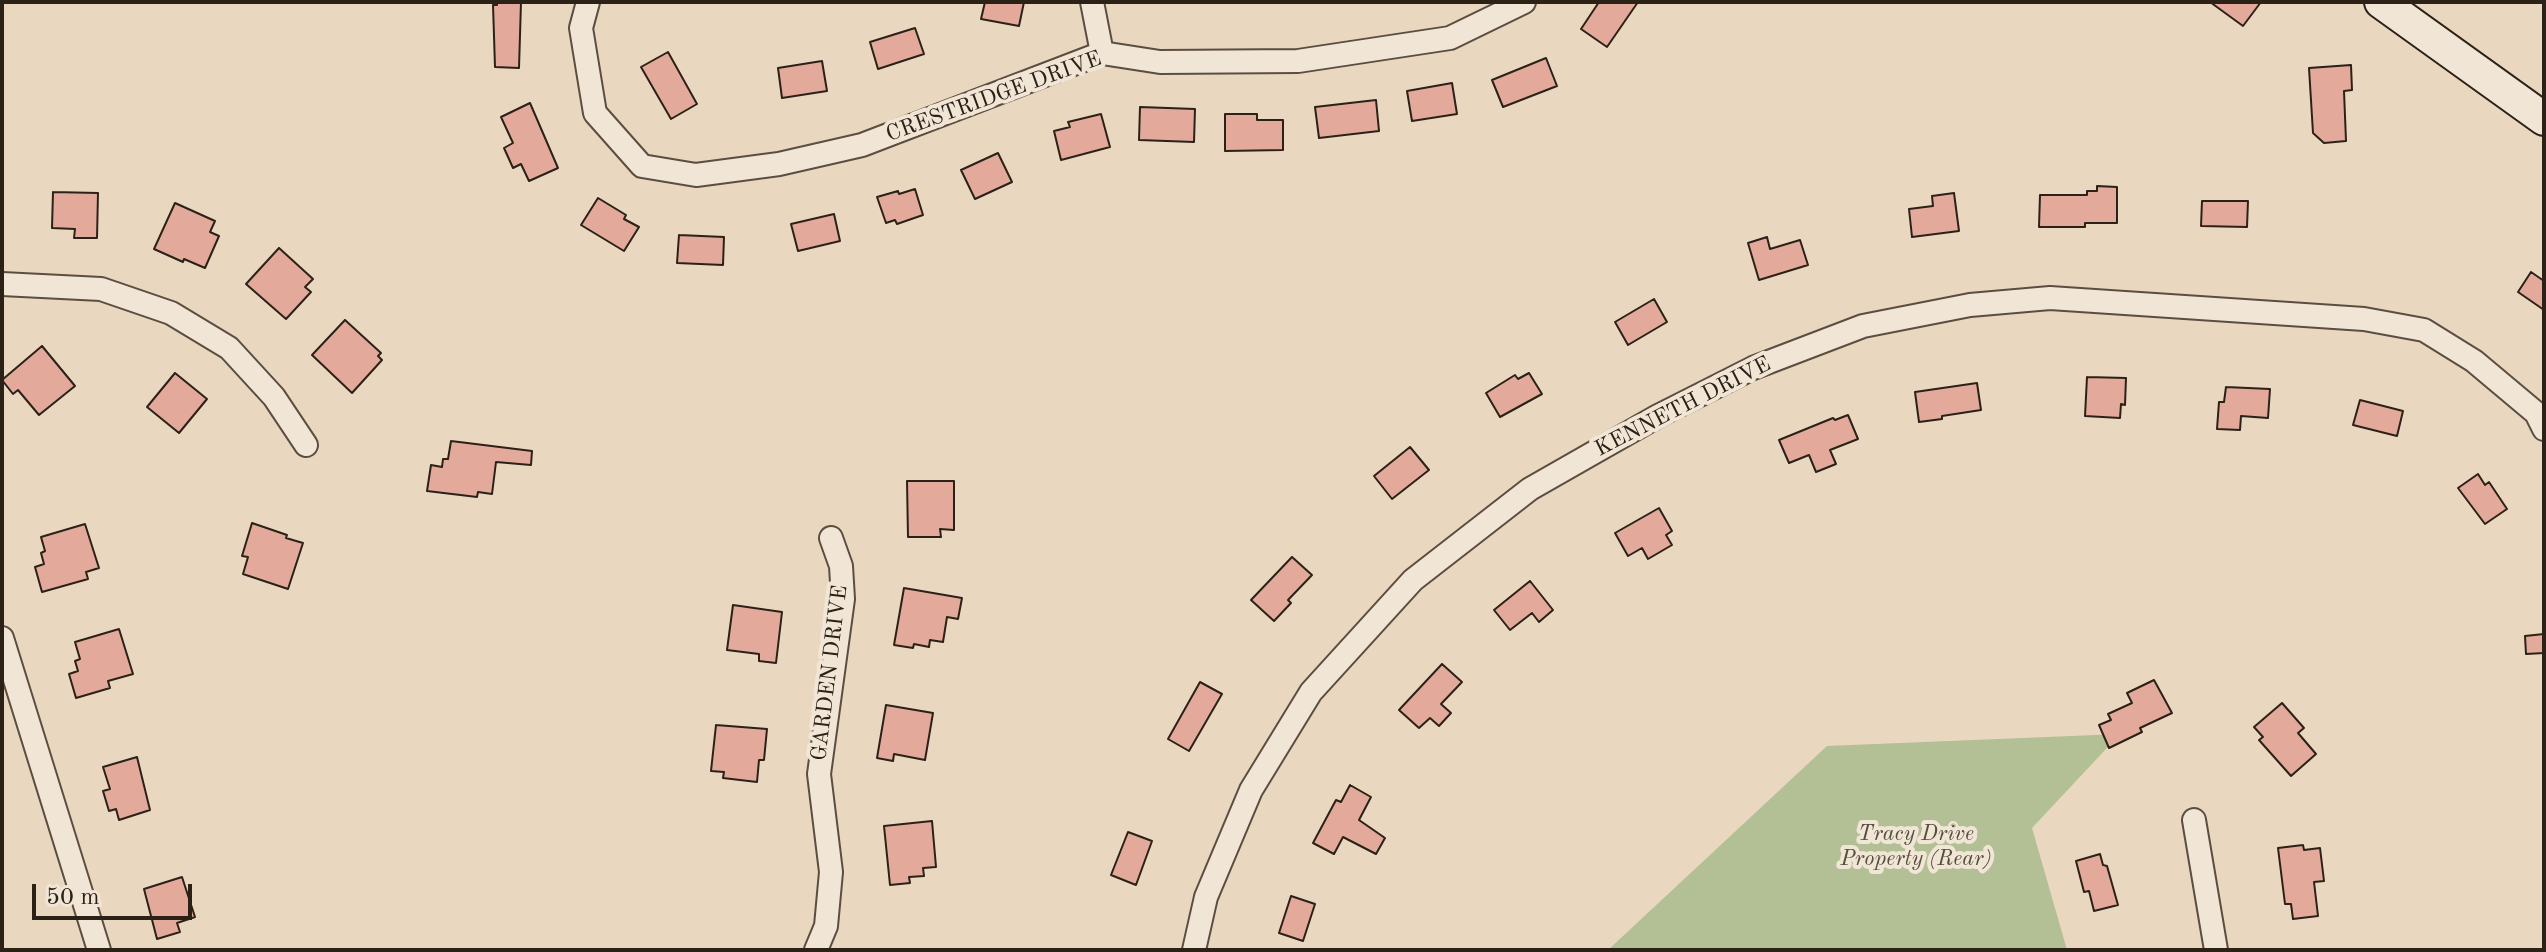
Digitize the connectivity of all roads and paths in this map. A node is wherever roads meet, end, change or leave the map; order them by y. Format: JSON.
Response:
{"nodes":[{"id":1,"x":588,"y":2,"type":"edge"},
{"id":2,"x":1092,"y":2,"type":"edge"},
{"id":3,"x":1524,"y":2,"type":"edge"},
{"id":4,"x":2381,"y":2,"type":"edge"},
{"id":5,"x":1102,"y":53,"type":"junction"},
{"id":6,"x":2544,"y":119,"type":"edge"},
{"id":7,"x":2,"y":284,"type":"edge"},
{"id":8,"x":2541,"y":417,"type":"edge"},
{"id":9,"x":306,"y":445,"type":"dead end"},
{"id":10,"x":831,"y":538,"type":"dead end"},
{"id":11,"x":2,"y":638,"type":"edge"},
{"id":12,"x":2194,"y":820,"type":"dead end"},
{"id":13,"x":99,"y":950,"type":"edge"},
{"id":14,"x":816,"y":950,"type":"edge"},
{"id":15,"x":1194,"y":950,"type":"edge"},
{"id":16,"x":2216,"y":950,"type":"edge"}],
"edges":[{"from":1,"to":5,"type":"street","name":"CRESTRIDGE DRIVE"},
{"from":2,"to":5,"type":"street"},
{"from":3,"to":5,"type":"street","name":"CRESTRIDGE DRIVE"},
{"from":4,"to":6,"type":"street"},
{"from":7,"to":9,"type":"street"},
{"from":8,"to":15,"type":"street","name":"KENNETH DRIVE"},
{"from":10,"to":14,"type":"street","name":"GARDEN DRIVE"},
{"from":11,"to":13,"type":"street"},
{"from":12,"to":16,"type":"street"}]}
